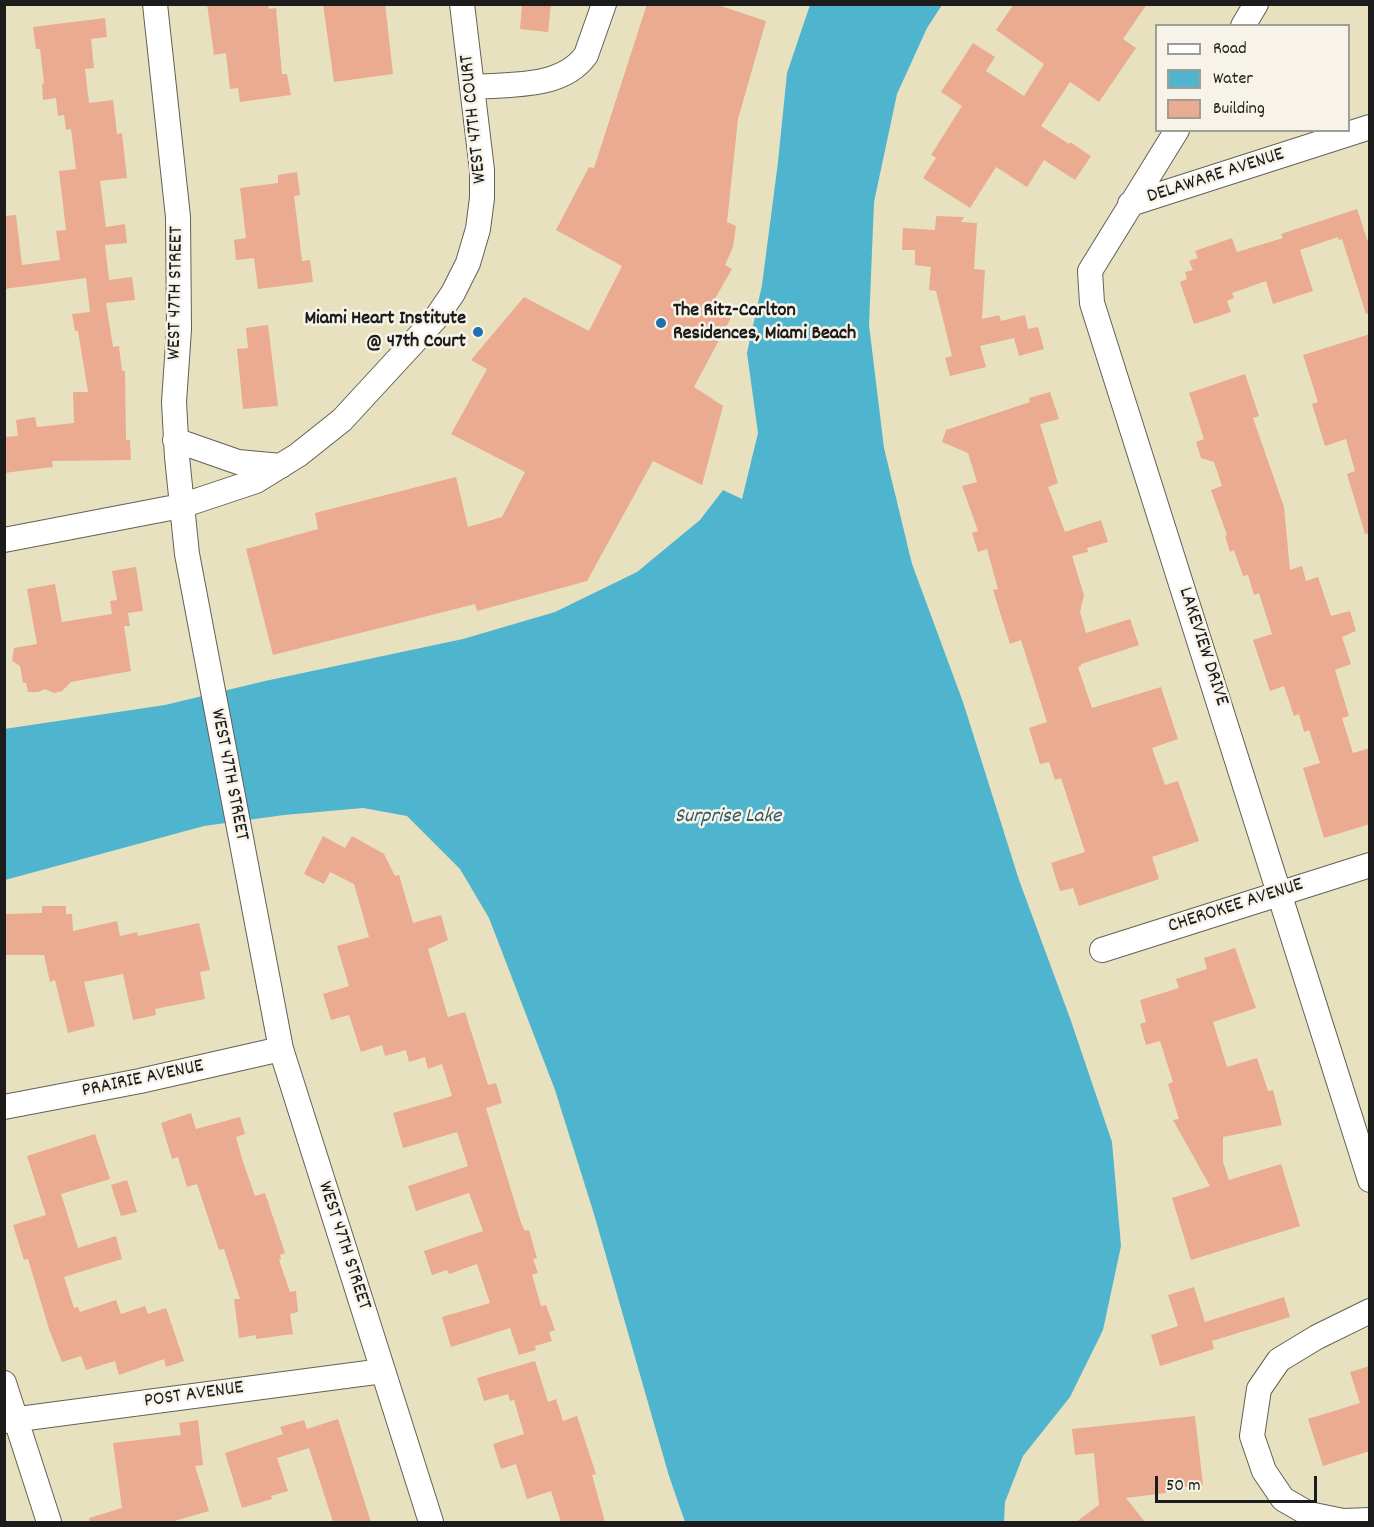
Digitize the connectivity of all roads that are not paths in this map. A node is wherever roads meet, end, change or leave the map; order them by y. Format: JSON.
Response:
{"nodes":[{"id":1,"x":155,"y":4,"type":"edge"},
{"id":2,"x":462,"y":4,"type":"edge"},
{"id":3,"x":604,"y":4,"type":"edge"},
{"id":4,"x":1256,"y":4,"type":"edge"},
{"id":5,"x":1244,"y":24,"type":"edge"},
{"id":6,"x":472,"y":87,"type":"junction"},
{"id":7,"x":1176,"y":132,"type":"edge"},
{"id":8,"x":1368,"y":134,"type":"edge"},
{"id":9,"x":1130,"y":204,"type":"junction"},
{"id":10,"x":175,"y":440,"type":"junction"},
{"id":11,"x":281,"y":466,"type":"junction"},
{"id":12,"x":181,"y":506,"type":"junction"},
{"id":13,"x":4,"y":540,"type":"edge"},
{"id":14,"x":1370,"y":865,"type":"edge"},
{"id":15,"x":1280,"y":894,"type":"junction"},
{"id":16,"x":1102,"y":950,"type":"dead end"},
{"id":17,"x":281,"y":1049,"type":"junction"},
{"id":18,"x":4,"y":1107,"type":"edge"},
{"id":19,"x":1370,"y":1180,"type":"edge"},
{"id":20,"x":1370,"y":1311,"type":"edge"},
{"id":21,"x":383,"y":1371,"type":"junction"},
{"id":22,"x":4,"y":1383,"type":"edge"},
{"id":23,"x":10,"y":1420,"type":"edge"},
{"id":24,"x":1370,"y":1520,"type":"edge"},
{"id":25,"x":49,"y":1522,"type":"edge"},
{"id":26,"x":431,"y":1522,"type":"edge"}],
"edges":[{"from":1,"to":10,"type":"street","name":"WEST 47TH STREET"},
{"from":2,"to":6,"type":"street","name":"WEST 47TH COURT"},
{"from":3,"to":6,"type":"street"},
{"from":4,"to":5,"type":"street"},
{"from":6,"to":11,"type":"street","name":"WEST 47TH COURT"},
{"from":7,"to":9,"type":"street","name":"LAKEVIEW DRIVE"},
{"from":8,"to":9,"type":"street","name":"DELAWARE AVENUE"},
{"from":9,"to":15,"type":"street","name":"LAKEVIEW DRIVE"},
{"from":10,"to":11,"type":"street"},
{"from":10,"to":12,"type":"street","name":"WEST 47TH STREET"},
{"from":11,"to":12,"type":"street","name":"WEST 47TH COURT"},
{"from":12,"to":13,"type":"street","name":"WEST 47TH COURT"},
{"from":12,"to":17,"type":"street","name":"WEST 47TH STREET"},
{"from":14,"to":15,"type":"street","name":"CHEROKEE AVENUE"},
{"from":15,"to":16,"type":"street","name":"CHEROKEE AVENUE"},
{"from":15,"to":19,"type":"street","name":"LAKEVIEW DRIVE"},
{"from":17,"to":18,"type":"street","name":"PRAIRIE AVENUE"},
{"from":17,"to":21,"type":"street","name":"WEST 47TH STREET"},
{"from":20,"to":24,"type":"street"},
{"from":21,"to":23,"type":"street","name":"POST AVENUE"},
{"from":21,"to":26,"type":"street","name":"WEST 47TH STREET"},
{"from":22,"to":23,"type":"street"},
{"from":23,"to":25,"type":"street"}]}
